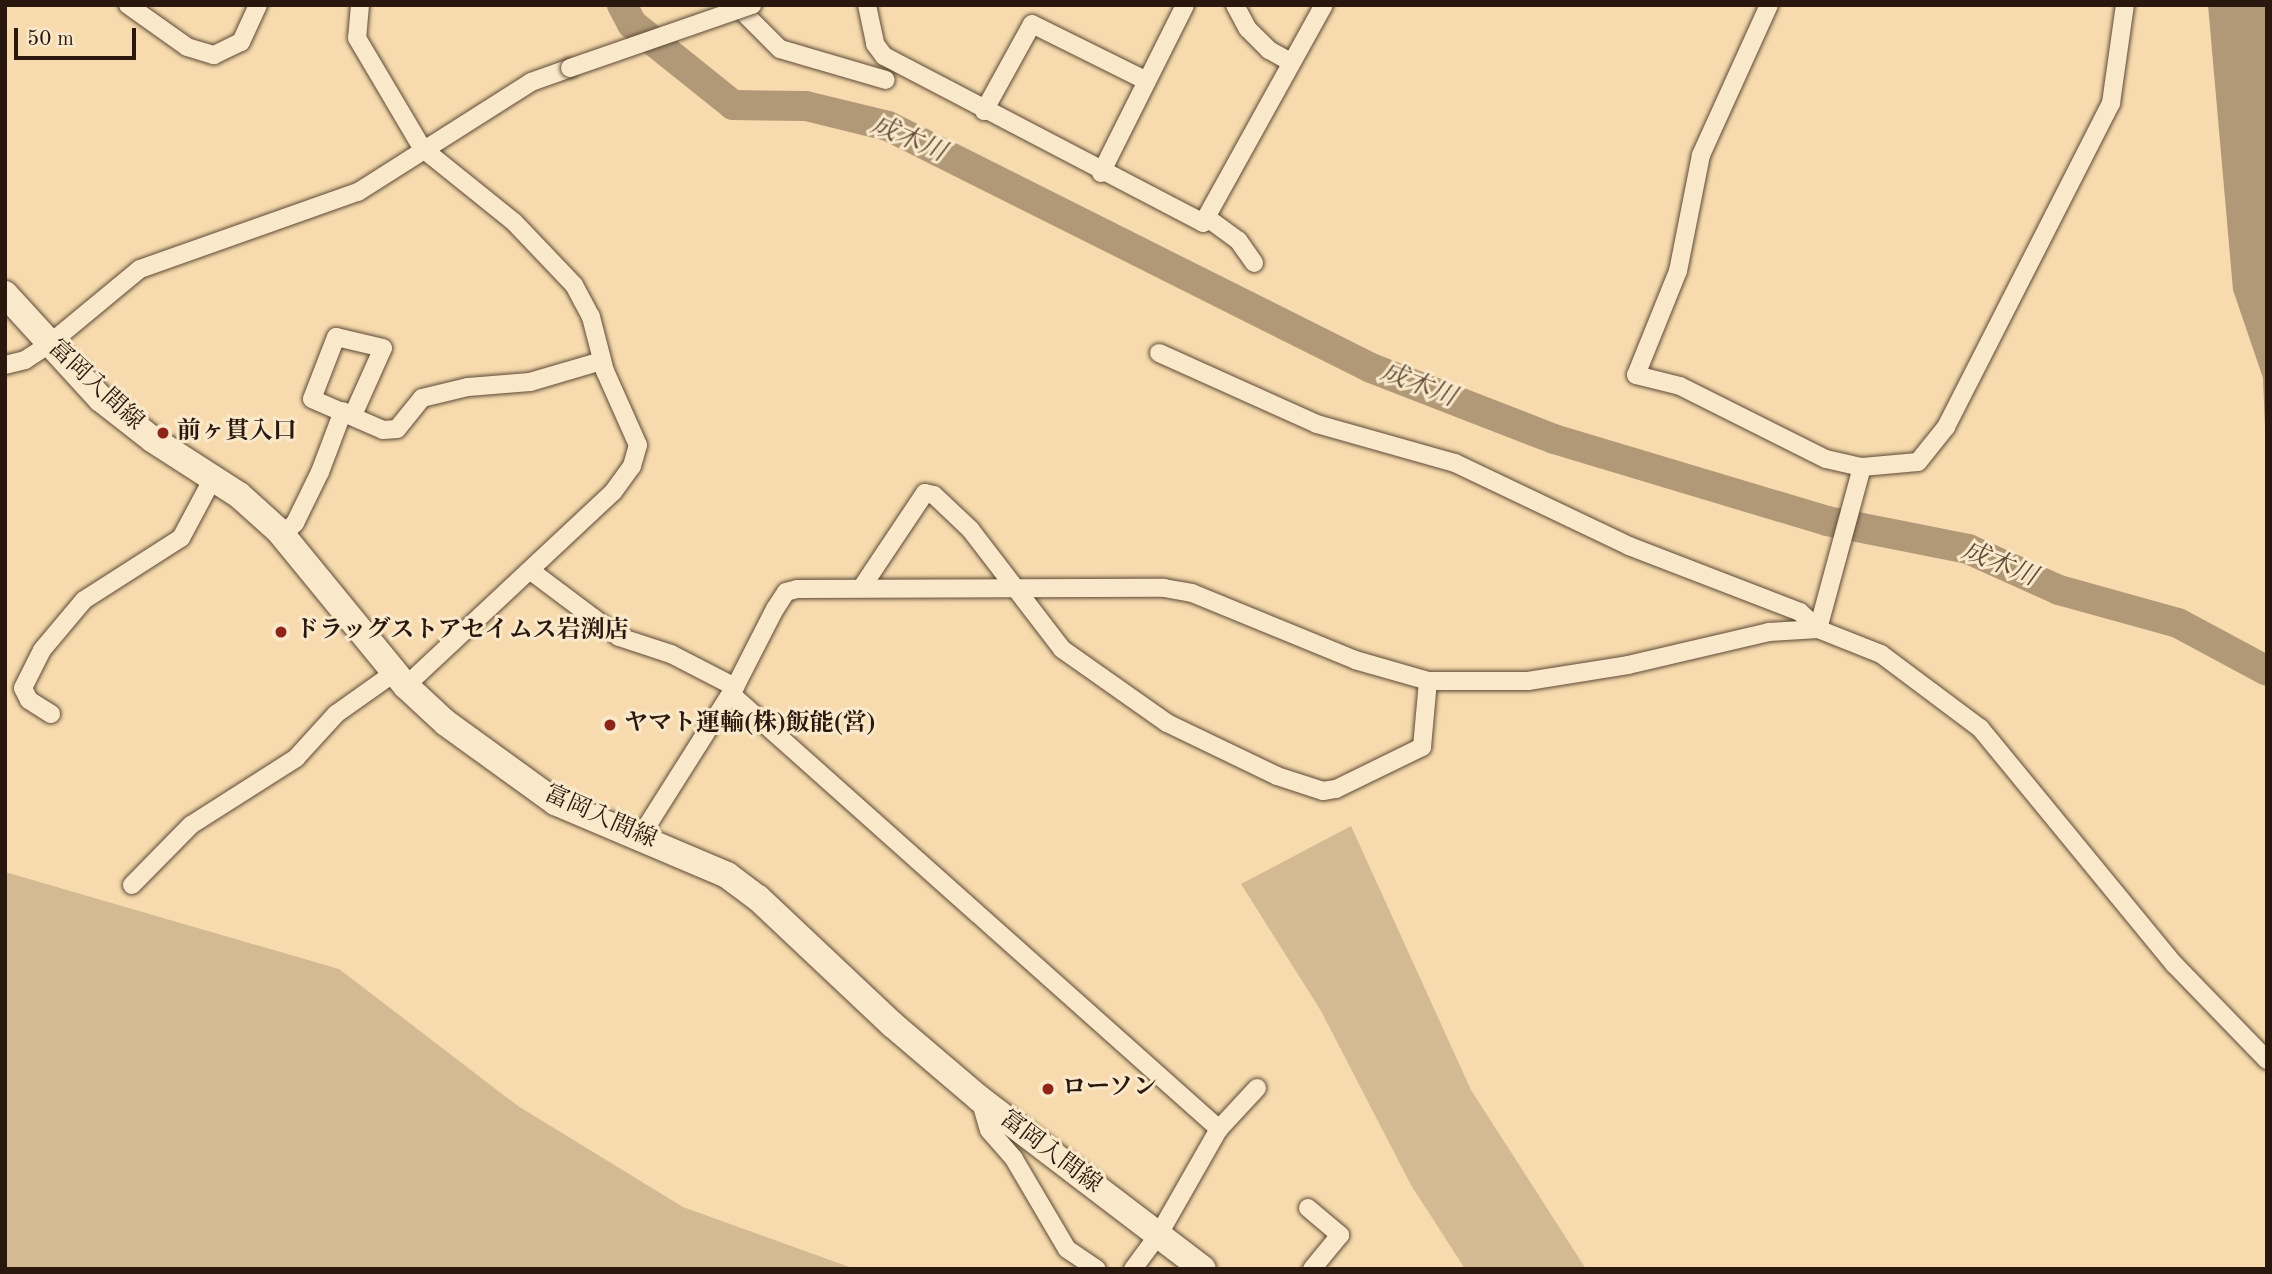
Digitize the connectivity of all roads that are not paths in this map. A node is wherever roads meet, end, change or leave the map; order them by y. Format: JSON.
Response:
{"nodes":[{"id":1,"x":128,"y":5,"type":"edge"},
{"id":2,"x":258,"y":5,"type":"edge"},
{"id":3,"x":360,"y":5,"type":"edge"},
{"id":4,"x":736,"y":5,"type":"edge"},
{"id":5,"x":752,"y":5,"type":"edge"},
{"id":6,"x":867,"y":5,"type":"edge"},
{"id":7,"x":1185,"y":5,"type":"edge"},
{"id":8,"x":1235,"y":5,"type":"edge"},
{"id":9,"x":1324,"y":5,"type":"edge"},
{"id":10,"x":1769,"y":5,"type":"edge"},
{"id":11,"x":2124,"y":5,"type":"edge"},
{"id":12,"x":1291,"y":62,"type":"junction"},
{"id":13,"x":886,"y":80,"type":"dead end"},
{"id":14,"x":1146,"y":80,"type":"junction"},
{"id":15,"x":984,"y":111,"type":"junction"},
{"id":16,"x":422,"y":148,"type":"junction"},
{"id":17,"x":1101,"y":173,"type":"junction"},
{"id":18,"x":1206,"y":217,"type":"junction"},
{"id":19,"x":1254,"y":263,"type":"dead end"},
{"id":20,"x":5,"y":294,"type":"edge"},
{"id":21,"x":48,"y":345,"type":"junction"},
{"id":22,"x":1159,"y":353,"type":"dead end"},
{"id":23,"x":602,"y":361,"type":"junction"},
{"id":24,"x":5,"y":365,"type":"edge"},
{"id":25,"x":348,"y":413,"type":"junction"},
{"id":26,"x":1862,"y":467,"type":"junction"},
{"id":27,"x":213,"y":478,"type":"junction"},
{"id":28,"x":284,"y":535,"type":"junction"},
{"id":29,"x":531,"y":571,"type":"junction"},
{"id":30,"x":1012,"y":586,"type":"junction"},
{"id":31,"x":862,"y":587,"type":"junction"},
{"id":32,"x":1818,"y":629,"type":"junction"},
{"id":33,"x":401,"y":679,"type":"junction"},
{"id":34,"x":1428,"y":681,"type":"junction"},
{"id":35,"x":733,"y":691,"type":"junction"},
{"id":36,"x":51,"y":713,"type":"dead end"},
{"id":37,"x":640,"y":837,"type":"junction"},
{"id":38,"x":132,"y":885,"type":"dead end"},
{"id":39,"x":2267,"y":1060,"type":"edge"},
{"id":40,"x":1256,"y":1087,"type":"dead end"},
{"id":41,"x":980,"y":1100,"type":"junction"},
{"id":42,"x":1219,"y":1129,"type":"junction"},
{"id":43,"x":1308,"y":1208,"type":"dead end"},
{"id":44,"x":1158,"y":1234,"type":"junction"},
{"id":45,"x":1097,"y":1269,"type":"edge"},
{"id":46,"x":1133,"y":1269,"type":"edge"},
{"id":47,"x":1203,"y":1269,"type":"edge"},
{"id":48,"x":1312,"y":1269,"type":"edge"}],
"edges":[{"from":1,"to":2,"type":"street"},
{"from":3,"to":16,"type":"street"},
{"from":4,"to":13,"type":"street"},
{"from":5,"to":16,"type":"street","bridge":true},
{"from":6,"to":15,"type":"street"},
{"from":7,"to":14,"type":"street"},
{"from":8,"to":12,"type":"street"},
{"from":9,"to":12,"type":"street"},
{"from":10,"to":26,"type":"street"},
{"from":11,"to":26,"type":"street"},
{"from":12,"to":18,"type":"street"},
{"from":14,"to":15,"type":"street"},
{"from":14,"to":17,"type":"street"},
{"from":15,"to":17,"type":"street"},
{"from":16,"to":21,"type":"street"},
{"from":16,"to":23,"type":"street"},
{"from":17,"to":18,"type":"street"},
{"from":18,"to":19,"type":"street"},
{"from":20,"to":21,"type":"main road","name":"富岡入間線"},
{"from":21,"to":24,"type":"street"},
{"from":21,"to":27,"type":"main road","name":"富岡入間線"},
{"from":22,"to":32,"type":"street"},
{"from":23,"to":25,"type":"street"},
{"from":23,"to":29,"type":"street"},
{"from":25,"to":25,"type":"street"},
{"from":25,"to":28,"type":"street"},
{"from":26,"to":32,"type":"street"},
{"from":27,"to":28,"type":"main road","name":"富岡入間線"},
{"from":27,"to":36,"type":"street"},
{"from":28,"to":33,"type":"main road","name":"富岡入間線"},
{"from":29,"to":33,"type":"street"},
{"from":29,"to":35,"type":"street"},
{"from":30,"to":31,"type":"street"},
{"from":30,"to":31,"type":"street"},
{"from":30,"to":34,"type":"street"},
{"from":30,"to":34,"type":"street"},
{"from":31,"to":35,"type":"street"},
{"from":32,"to":34,"type":"street"},
{"from":32,"to":39,"type":"street"},
{"from":33,"to":37,"type":"main road","name":"富岡入間線"},
{"from":33,"to":38,"type":"street"},
{"from":35,"to":37,"type":"street"},
{"from":35,"to":42,"type":"street"},
{"from":37,"to":41,"type":"main road","name":"富岡入間線"},
{"from":40,"to":42,"type":"street"},
{"from":41,"to":44,"type":"main road","name":"富岡入間線"},
{"from":41,"to":45,"type":"street"},
{"from":42,"to":44,"type":"street"},
{"from":43,"to":48,"type":"street"},
{"from":44,"to":46,"type":"street"},
{"from":44,"to":47,"type":"main road","name":"富岡入間線"}]}
